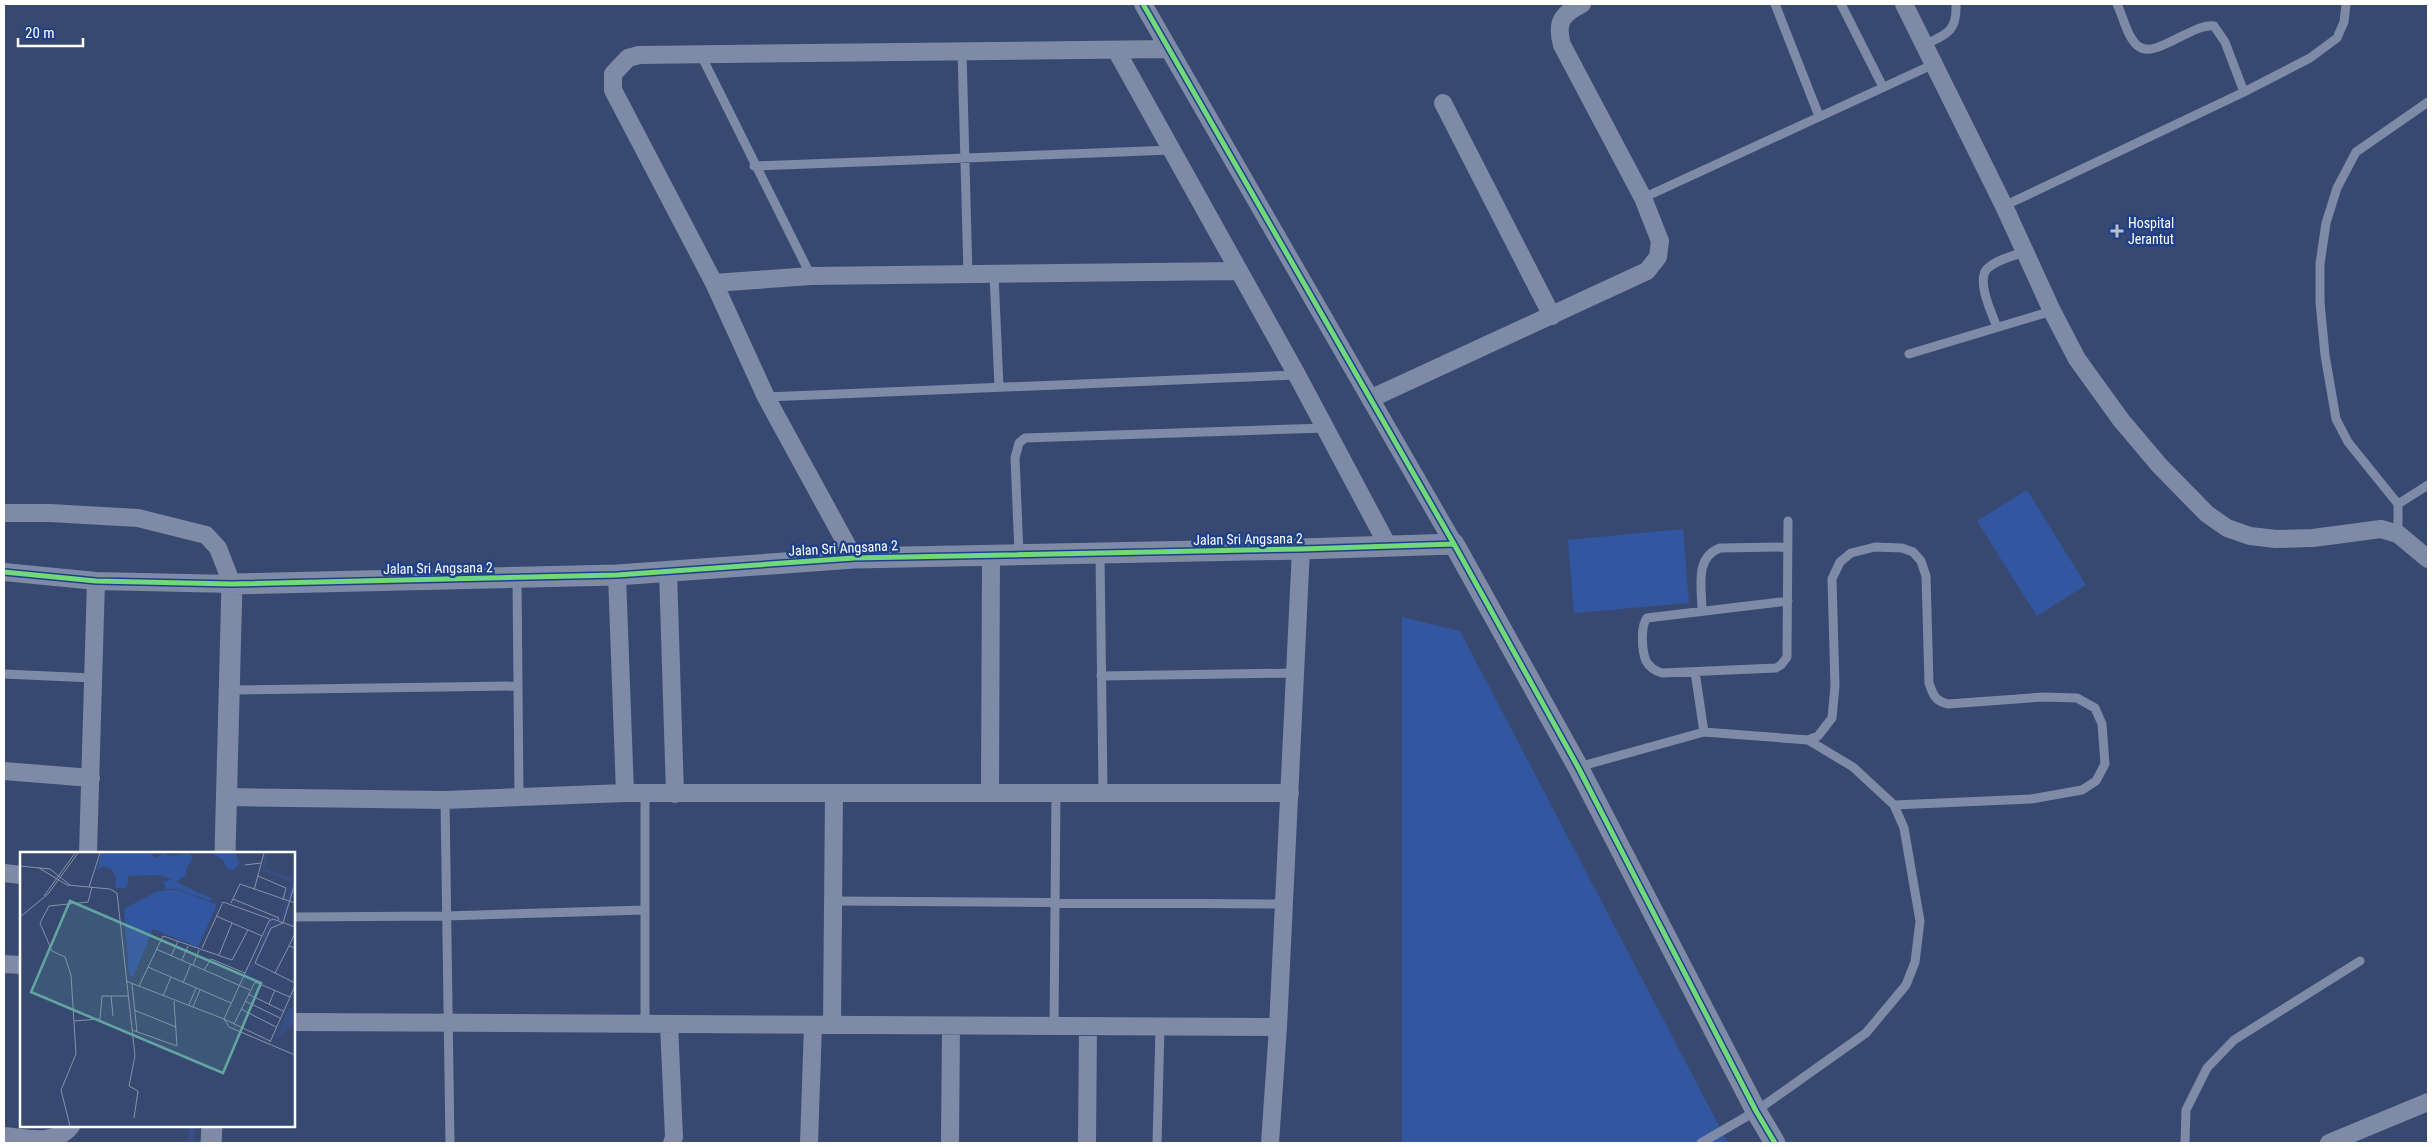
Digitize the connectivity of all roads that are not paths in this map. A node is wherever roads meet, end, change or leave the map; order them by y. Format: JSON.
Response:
{"nodes":[{"id":1,"x":1143,"y":4,"type":"edge"},
{"id":2,"x":1582,"y":4,"type":"edge"},
{"id":3,"x":1775,"y":4,"type":"edge"},
{"id":4,"x":1841,"y":4,"type":"edge"},
{"id":5,"x":1904,"y":4,"type":"edge"},
{"id":6,"x":1956,"y":4,"type":"edge"},
{"id":7,"x":2117,"y":4,"type":"edge"},
{"id":8,"x":2346,"y":4,"type":"edge"},
{"id":9,"x":1924,"y":45,"type":"junction"},
{"id":10,"x":1168,"y":49,"type":"junction"},
{"id":11,"x":1116,"y":50,"type":"junction"},
{"id":12,"x":962,"y":51,"type":"junction"},
{"id":13,"x":700,"y":53,"type":"junction"},
{"id":14,"x":1934,"y":64,"type":"junction"},
{"id":15,"x":1884,"y":87,"type":"junction"},
{"id":16,"x":2244,"y":92,"type":"junction"},
{"id":17,"x":2428,"y":102,"type":"edge"},
{"id":18,"x":1443,"y":103,"type":"dead end"},
{"id":19,"x":1818,"y":116,"type":"junction"},
{"id":20,"x":1172,"y":150,"type":"junction"},
{"id":21,"x":965,"y":159,"type":"junction"},
{"id":22,"x":754,"y":166,"type":"junction"},
{"id":23,"x":1643,"y":198,"type":"junction"},
{"id":24,"x":2004,"y":206,"type":"junction"},
{"id":25,"x":2025,"y":252,"type":"junction"},
{"id":26,"x":1239,"y":271,"type":"junction"},
{"id":27,"x":968,"y":275,"type":"junction"},
{"id":28,"x":994,"y":275,"type":"junction"},
{"id":29,"x":811,"y":276,"type":"junction"},
{"id":30,"x":714,"y":283,"type":"junction"},
{"id":31,"x":2052,"y":311,"type":"junction"},
{"id":32,"x":1552,"y":316,"type":"junction"},
{"id":33,"x":1997,"y":328,"type":"junction"},
{"id":34,"x":1908,"y":354,"type":"dead end"},
{"id":35,"x":1297,"y":375,"type":"junction"},
{"id":36,"x":999,"y":388,"type":"junction"},
{"id":37,"x":766,"y":397,"type":"junction"},
{"id":38,"x":1372,"y":398,"type":"junction"},
{"id":39,"x":1326,"y":428,"type":"junction"},
{"id":40,"x":2428,"y":485,"type":"edge"},
{"id":41,"x":2398,"y":504,"type":"junction"},
{"id":42,"x":4,"y":513,"type":"edge"},
{"id":43,"x":1788,"y":521,"type":"dead end"},
{"id":44,"x":2398,"y":534,"type":"junction"},
{"id":45,"x":1454,"y":544,"type":"junction"},
{"id":46,"x":1388,"y":546,"type":"junction"},
{"id":47,"x":1788,"y":546,"type":"junction"},
{"id":48,"x":1301,"y":549,"type":"junction"},
{"id":49,"x":1100,"y":553,"type":"junction"},
{"id":50,"x":1019,"y":554,"type":"junction"},
{"id":51,"x":991,"y":555,"type":"junction"},
{"id":52,"x":854,"y":558,"type":"junction"},
{"id":53,"x":2428,"y":559,"type":"edge"},
{"id":54,"x":668,"y":571,"type":"junction"},
{"id":55,"x":4,"y":572,"type":"edge"},
{"id":56,"x":617,"y":575,"type":"junction"},
{"id":57,"x":517,"y":577,"type":"junction"},
{"id":58,"x":96,"y":581,"type":"junction"},
{"id":59,"x":232,"y":584,"type":"junction"},
{"id":60,"x":1788,"y":601,"type":"junction"},
{"id":61,"x":1702,"y":611,"type":"junction"},
{"id":62,"x":1695,"y":672,"type":"junction"},
{"id":63,"x":1296,"y":673,"type":"junction"},
{"id":64,"x":4,"y":674,"type":"edge"},
{"id":65,"x":1101,"y":676,"type":"junction"},
{"id":66,"x":93,"y":678,"type":"junction"},
{"id":67,"x":518,"y":686,"type":"junction"},
{"id":68,"x":229,"y":690,"type":"junction"},
{"id":69,"x":1704,"y":732,"type":"junction"},
{"id":70,"x":1808,"y":740,"type":"junction"},
{"id":71,"x":1578,"y":767,"type":"junction"},
{"id":72,"x":4,"y":771,"type":"edge"},
{"id":73,"x":90,"y":778,"type":"junction"},
{"id":74,"x":990,"y":792,"type":"junction"},
{"id":75,"x":1056,"y":792,"type":"junction"},
{"id":76,"x":1103,"y":792,"type":"junction"},
{"id":77,"x":625,"y":793,"type":"junction"},
{"id":78,"x":644,"y":793,"type":"junction"},
{"id":79,"x":834,"y":793,"type":"junction"},
{"id":80,"x":1290,"y":793,"type":"junction"},
{"id":81,"x":675,"y":794,"type":"junction"},
{"id":82,"x":225,"y":797,"type":"junction"},
{"id":83,"x":519,"y":797,"type":"junction"},
{"id":84,"x":445,"y":800,"type":"junction"},
{"id":85,"x":1894,"y":805,"type":"junction"},
{"id":86,"x":88,"y":852,"type":"edge"},
{"id":87,"x":225,"y":852,"type":"edge"},
{"id":88,"x":4,"y":873,"type":"edge"},
{"id":89,"x":20,"y":875,"type":"edge"},
{"id":90,"x":834,"y":902,"type":"junction"},
{"id":91,"x":1055,"y":903,"type":"junction"},
{"id":92,"x":1284,"y":904,"type":"junction"},
{"id":93,"x":644,"y":910,"type":"junction"},
{"id":94,"x":446,"y":916,"type":"junction"},
{"id":95,"x":295,"y":917,"type":"edge"},
{"id":96,"x":2360,"y":961,"type":"dead end"},
{"id":97,"x":4,"y":964,"type":"edge"},
{"id":98,"x":20,"y":965,"type":"edge"},
{"id":99,"x":295,"y":1022,"type":"edge"},
{"id":100,"x":447,"y":1023,"type":"junction"},
{"id":101,"x":644,"y":1024,"type":"junction"},
{"id":102,"x":669,"y":1024,"type":"junction"},
{"id":103,"x":813,"y":1025,"type":"junction"},
{"id":104,"x":832,"y":1025,"type":"junction"},
{"id":105,"x":951,"y":1026,"type":"junction"},
{"id":106,"x":1054,"y":1026,"type":"junction"},
{"id":107,"x":1088,"y":1026,"type":"junction"},
{"id":108,"x":1160,"y":1026,"type":"junction"},
{"id":109,"x":1278,"y":1028,"type":"junction"},
{"id":110,"x":2428,"y":1102,"type":"edge"},
{"id":111,"x":1756,"y":1111,"type":"junction"},
{"id":112,"x":70,"y":1127,"type":"edge"},
{"id":113,"x":212,"y":1127,"type":"edge"},
{"id":114,"x":4,"y":1136,"type":"edge"},
{"id":115,"x":211,"y":1143,"type":"edge"},
{"id":116,"x":450,"y":1143,"type":"edge"},
{"id":117,"x":672,"y":1143,"type":"edge"},
{"id":118,"x":809,"y":1143,"type":"edge"},
{"id":119,"x":950,"y":1143,"type":"edge"},
{"id":120,"x":1087,"y":1143,"type":"edge"},
{"id":121,"x":1157,"y":1143,"type":"edge"},
{"id":122,"x":1270,"y":1143,"type":"edge"},
{"id":123,"x":1701,"y":1143,"type":"edge"},
{"id":124,"x":1775,"y":1143,"type":"edge"},
{"id":125,"x":2186,"y":1143,"type":"edge"},
{"id":126,"x":2329,"y":1143,"type":"edge"}],
"edges":[{"from":1,"to":10,"type":"street"},
{"from":2,"to":23,"type":"street"},
{"from":3,"to":19,"type":"lane"},
{"from":4,"to":15,"type":"lane"},
{"from":5,"to":9,"type":"street"},
{"from":6,"to":9,"type":"lane"},
{"from":7,"to":16,"type":"lane"},
{"from":8,"to":16,"type":"lane"},
{"from":9,"to":14,"type":"street"},
{"from":10,"to":11,"type":"street"},
{"from":10,"to":38,"type":"street"},
{"from":11,"to":12,"type":"street"},
{"from":11,"to":20,"type":"street"},
{"from":12,"to":13,"type":"street"},
{"from":12,"to":21,"type":"lane"},
{"from":13,"to":22,"type":"lane"},
{"from":13,"to":30,"type":"street"},
{"from":14,"to":15,"type":"lane"},
{"from":14,"to":24,"type":"street"},
{"from":15,"to":19,"type":"lane"},
{"from":16,"to":24,"type":"lane"},
{"from":17,"to":41,"type":"lane"},
{"from":18,"to":32,"type":"street"},
{"from":19,"to":23,"type":"lane"},
{"from":20,"to":21,"type":"lane"},
{"from":20,"to":26,"type":"street"},
{"from":21,"to":22,"type":"lane"},
{"from":21,"to":27,"type":"lane"},
{"from":22,"to":29,"type":"lane"},
{"from":23,"to":32,"type":"street"},
{"from":24,"to":25,"type":"street"},
{"from":25,"to":31,"type":"street"},
{"from":25,"to":33,"type":"lane"},
{"from":26,"to":28,"type":"street"},
{"from":26,"to":35,"type":"street"},
{"from":27,"to":28,"type":"street"},
{"from":27,"to":29,"type":"street"},
{"from":28,"to":36,"type":"lane"},
{"from":29,"to":30,"type":"street"},
{"from":30,"to":37,"type":"street"},
{"from":31,"to":33,"type":"lane"},
{"from":31,"to":44,"type":"street"},
{"from":32,"to":38,"type":"street"},
{"from":33,"to":34,"type":"lane"},
{"from":35,"to":36,"type":"lane"},
{"from":35,"to":39,"type":"street"},
{"from":36,"to":37,"type":"lane"},
{"from":37,"to":52,"type":"street"},
{"from":38,"to":45,"type":"street"},
{"from":39,"to":46,"type":"street"},
{"from":39,"to":50,"type":"lane"},
{"from":40,"to":41,"type":"lane"},
{"from":41,"to":44,"type":"lane"},
{"from":42,"to":59,"type":"street"},
{"from":43,"to":47,"type":"lane"},
{"from":44,"to":53,"type":"street"},
{"from":45,"to":46,"type":"street","name":"Jalan Sri Angsana 2"},
{"from":45,"to":71,"type":"street"},
{"from":46,"to":48,"type":"street","name":"Jalan Sri Angsana 2"},
{"from":47,"to":60,"type":"lane"},
{"from":47,"to":61,"type":"lane"},
{"from":48,"to":49,"type":"street","name":"Jalan Sri Angsana 2"},
{"from":48,"to":63,"type":"street"},
{"from":49,"to":50,"type":"street","name":"Jalan Sri Angsana 2"},
{"from":49,"to":65,"type":"lane"},
{"from":50,"to":51,"type":"street","name":"Jalan Sri Angsana 2"},
{"from":51,"to":52,"type":"street","name":"Jalan Sri Angsana 2"},
{"from":51,"to":74,"type":"street"},
{"from":52,"to":54,"type":"street","name":"Jalan Sri Angsana 2"},
{"from":54,"to":56,"type":"street","name":"Jalan Sri Angsana 2"},
{"from":54,"to":81,"type":"street"},
{"from":55,"to":58,"type":"street"},
{"from":56,"to":57,"type":"street","name":"Jalan Sri Angsana 2"},
{"from":56,"to":77,"type":"street"},
{"from":57,"to":59,"type":"street","name":"Jalan Sri Angsana 2"},
{"from":57,"to":67,"type":"lane"},
{"from":58,"to":59,"type":"street"},
{"from":58,"to":66,"type":"street"},
{"from":59,"to":68,"type":"street"},
{"from":60,"to":61,"type":"lane"},
{"from":60,"to":62,"type":"lane"},
{"from":61,"to":62,"type":"lane"},
{"from":62,"to":69,"type":"lane"},
{"from":63,"to":65,"type":"lane"},
{"from":63,"to":80,"type":"street"},
{"from":64,"to":66,"type":"lane"},
{"from":65,"to":76,"type":"lane"},
{"from":66,"to":73,"type":"street"},
{"from":67,"to":68,"type":"lane"},
{"from":67,"to":83,"type":"lane"},
{"from":68,"to":82,"type":"street"},
{"from":69,"to":70,"type":"lane"},
{"from":69,"to":71,"type":"lane"},
{"from":70,"to":85,"type":"lane"},
{"from":70,"to":85,"type":"lane"},
{"from":71,"to":111,"type":"street"},
{"from":72,"to":73,"type":"street"},
{"from":73,"to":86,"type":"street"},
{"from":74,"to":75,"type":"street"},
{"from":74,"to":79,"type":"street"},
{"from":75,"to":76,"type":"street"},
{"from":75,"to":91,"type":"lane"},
{"from":76,"to":80,"type":"street"},
{"from":77,"to":78,"type":"street"},
{"from":77,"to":83,"type":"street"},
{"from":78,"to":81,"type":"street"},
{"from":78,"to":93,"type":"lane"},
{"from":79,"to":81,"type":"street"},
{"from":79,"to":90,"type":"street"},
{"from":80,"to":92,"type":"street"},
{"from":82,"to":84,"type":"street"},
{"from":82,"to":87,"type":"street"},
{"from":83,"to":84,"type":"street"},
{"from":84,"to":94,"type":"lane"},
{"from":85,"to":111,"type":"lane"},
{"from":88,"to":89,"type":"street"},
{"from":90,"to":91,"type":"lane"},
{"from":90,"to":104,"type":"street"},
{"from":91,"to":92,"type":"lane"},
{"from":91,"to":106,"type":"lane"},
{"from":92,"to":109,"type":"street"},
{"from":93,"to":94,"type":"lane"},
{"from":93,"to":101,"type":"lane"},
{"from":94,"to":95,"type":"lane"},
{"from":94,"to":100,"type":"lane"},
{"from":96,"to":125,"type":"lane"},
{"from":97,"to":98,"type":"street"},
{"from":99,"to":100,"type":"street"},
{"from":100,"to":101,"type":"street"},
{"from":100,"to":116,"type":"lane"},
{"from":101,"to":102,"type":"street"},
{"from":102,"to":103,"type":"street"},
{"from":102,"to":117,"type":"street"},
{"from":103,"to":104,"type":"street"},
{"from":103,"to":118,"type":"street"},
{"from":104,"to":105,"type":"street"},
{"from":105,"to":106,"type":"street"},
{"from":105,"to":119,"type":"street"},
{"from":106,"to":107,"type":"street"},
{"from":107,"to":108,"type":"street"},
{"from":107,"to":120,"type":"street"},
{"from":108,"to":109,"type":"street"},
{"from":108,"to":121,"type":"lane"},
{"from":109,"to":122,"type":"street"},
{"from":110,"to":126,"type":"street"},
{"from":111,"to":123,"type":"lane"},
{"from":111,"to":124,"type":"street"},
{"from":112,"to":114,"type":"street"},
{"from":113,"to":115,"type":"street"}]}
